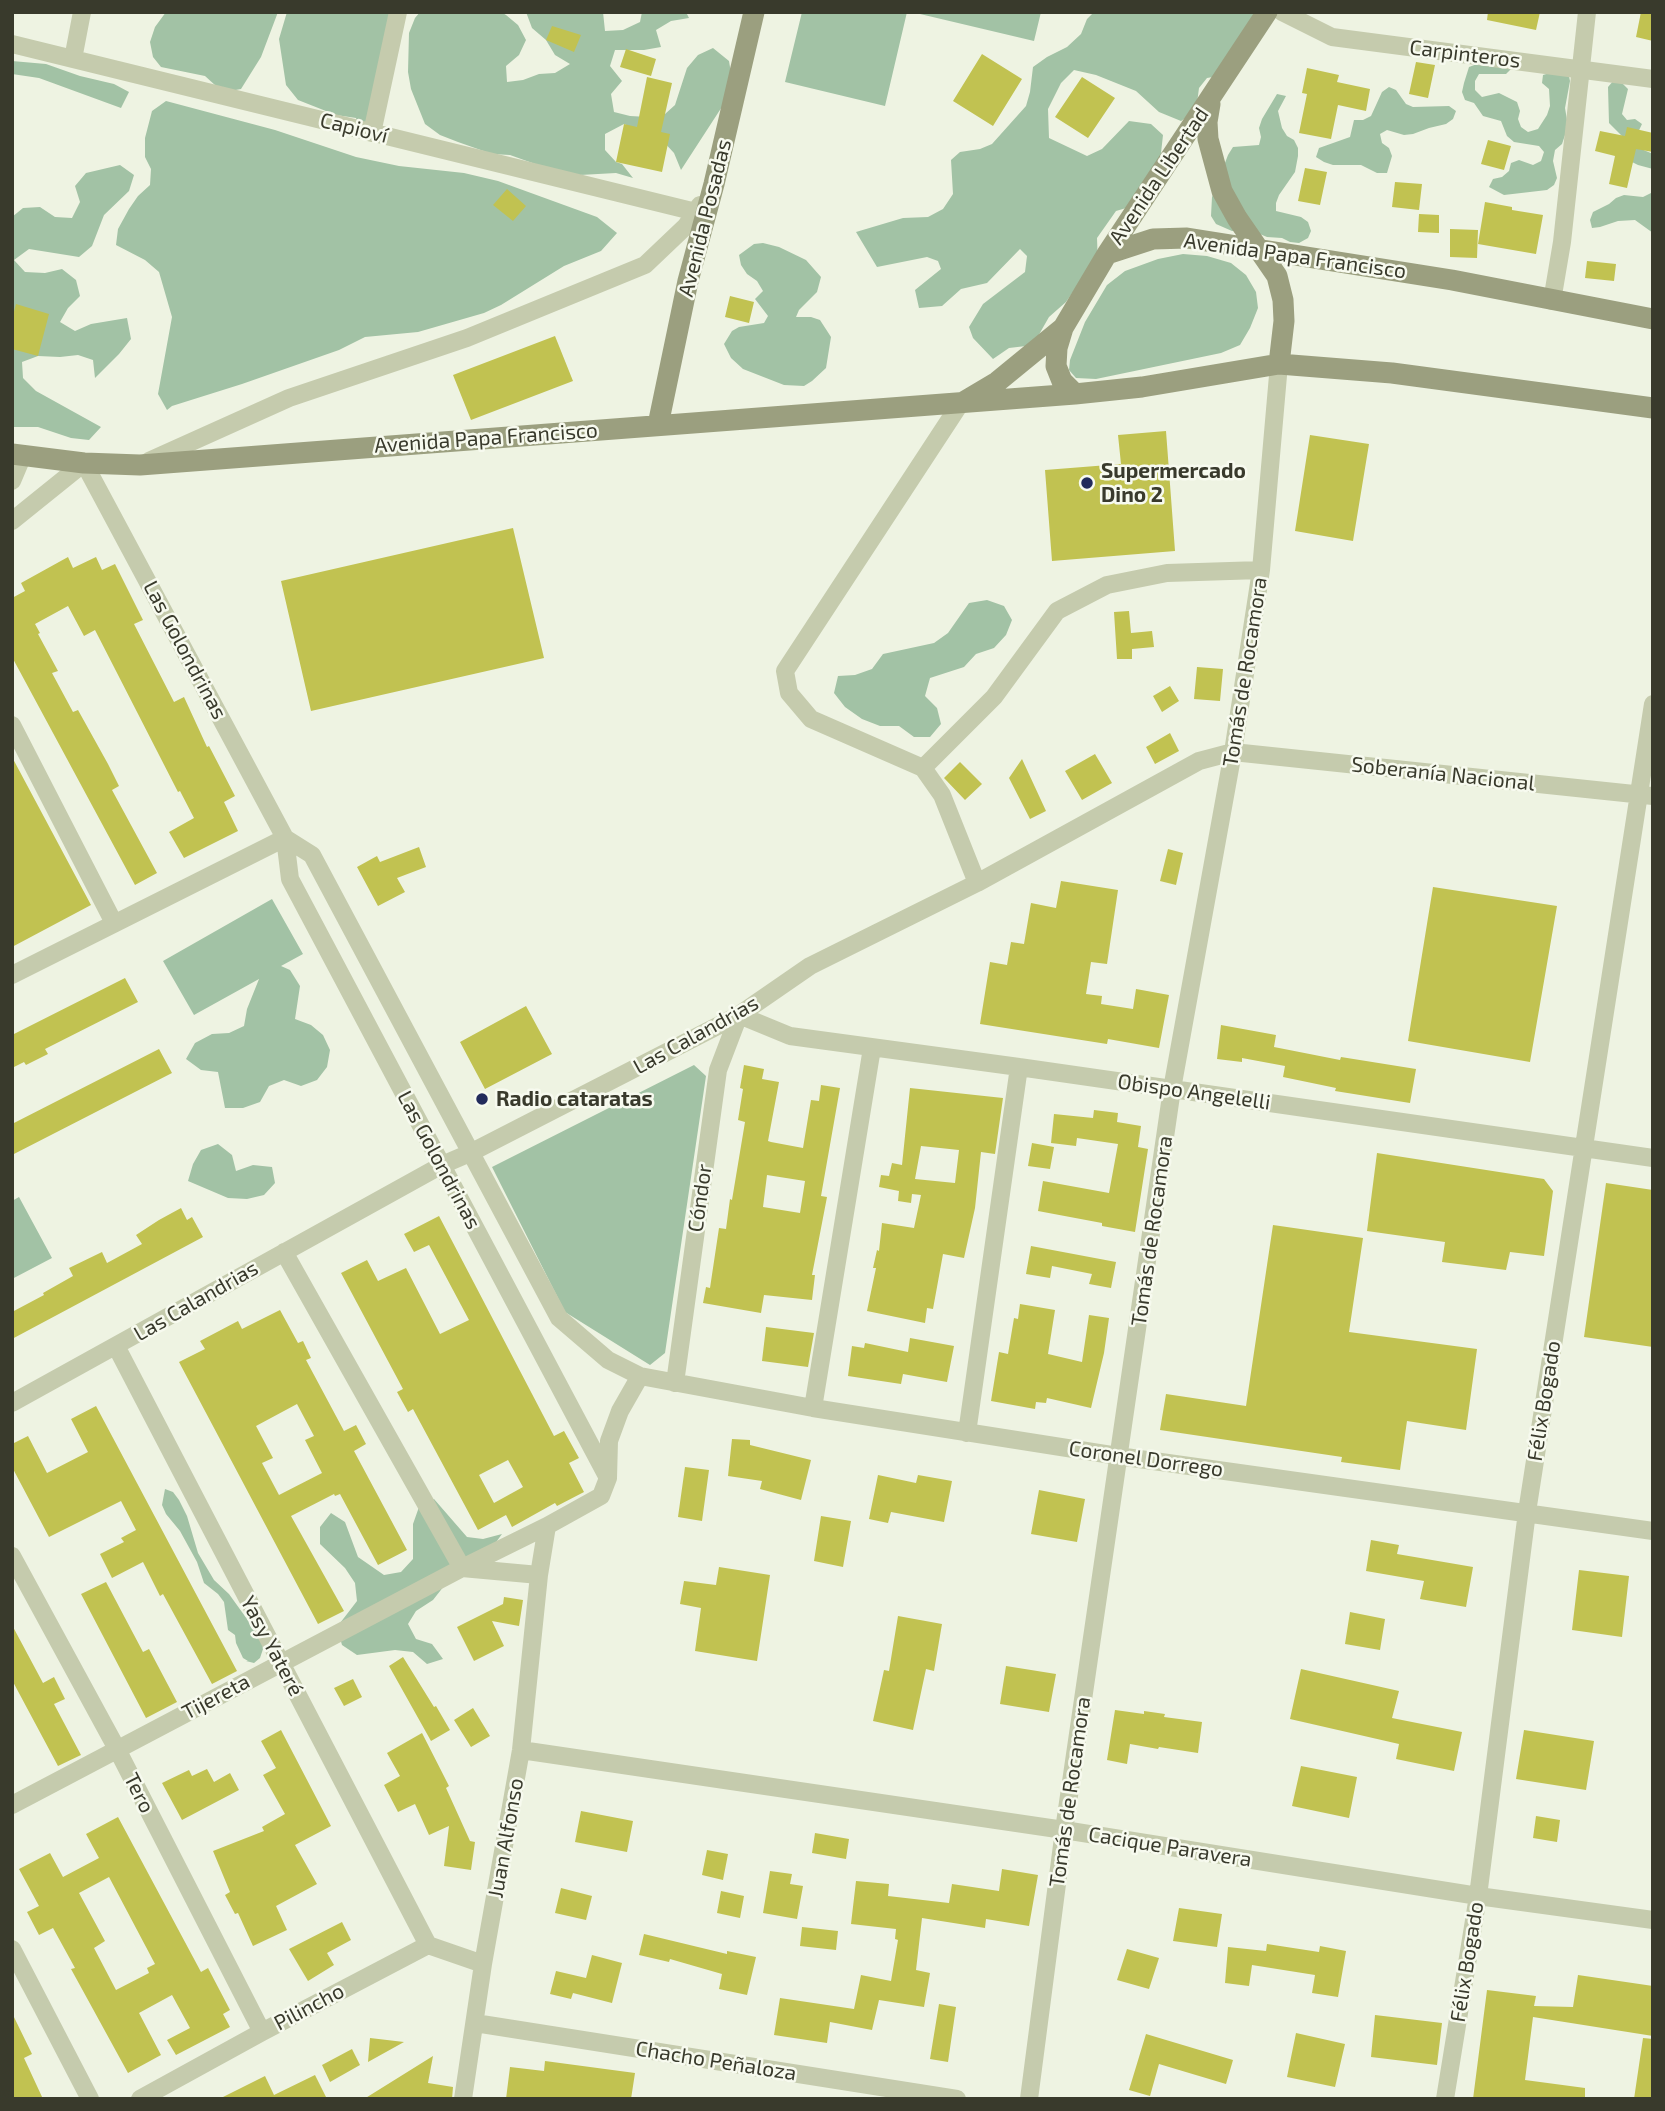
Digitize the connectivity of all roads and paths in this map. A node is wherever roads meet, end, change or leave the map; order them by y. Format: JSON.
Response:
{"nodes":[{"id":1,"x":82,"y":12,"type":"edge"},
{"id":2,"x":398,"y":12,"type":"edge"},
{"id":3,"x":754,"y":12,"type":"edge"},
{"id":4,"x":1267,"y":12,"type":"edge"},
{"id":5,"x":1282,"y":12,"type":"edge"},
{"id":6,"x":1587,"y":12,"type":"edge"},
{"id":7,"x":12,"y":44,"type":"edge"},
{"id":8,"x":73,"y":59,"type":"junction"},
{"id":9,"x":1581,"y":68,"type":"junction"},
{"id":10,"x":1653,"y":79,"type":"edge"},
{"id":11,"x":1211,"y":99,"type":"junction"},
{"id":12,"x":372,"y":133,"type":"junction"},
{"id":13,"x":714,"y":184,"type":"junction"},
{"id":14,"x":696,"y":212,"type":"junction"},
{"id":15,"x":1258,"y":248,"type":"junction"},
{"id":16,"x":1107,"y":254,"type":"junction"},
{"id":17,"x":1552,"y":301,"type":"junction"},
{"id":18,"x":1653,"y":319,"type":"edge"},
{"id":19,"x":1063,"y":328,"type":"junction"},
{"id":20,"x":1279,"y":365,"type":"junction"},
{"id":21,"x":1075,"y":394,"type":"junction"},
{"id":22,"x":960,"y":404,"type":"junction"},
{"id":23,"x":1653,"y":408,"type":"edge"},
{"id":24,"x":658,"y":425,"type":"junction"},
{"id":25,"x":18,"y":455,"type":"edge"},
{"id":26,"x":84,"y":463,"type":"junction"},
{"id":27,"x":140,"y":465,"type":"junction"},
{"id":28,"x":12,"y":481,"type":"edge"},
{"id":29,"x":12,"y":521,"type":"edge"},
{"id":30,"x":1261,"y":570,"type":"junction"},
{"id":31,"x":1653,"y":704,"type":"edge"},
{"id":32,"x":12,"y":724,"type":"edge"},
{"id":33,"x":1233,"y":752,"type":"junction"},
{"id":34,"x":923,"y":768,"type":"junction"},
{"id":35,"x":1646,"y":795,"type":"edge"},
{"id":36,"x":285,"y":838,"type":"junction"},
{"id":37,"x":977,"y":883,"type":"junction"},
{"id":38,"x":114,"y":923,"type":"junction"},
{"id":39,"x":12,"y":975,"type":"edge"},
{"id":40,"x":739,"y":1015,"type":"junction"},
{"id":41,"x":872,"y":1048,"type":"junction"},
{"id":42,"x":1019,"y":1067,"type":"junction"},
{"id":43,"x":1172,"y":1090,"type":"junction"},
{"id":44,"x":1583,"y":1147,"type":"junction"},
{"id":45,"x":470,"y":1153,"type":"junction"},
{"id":46,"x":1653,"y":1158,"type":"edge"},
{"id":47,"x":442,"y":1166,"type":"junction"},
{"id":48,"x":284,"y":1252,"type":"junction"},
{"id":49,"x":116,"y":1346,"type":"junction"},
{"id":50,"x":640,"y":1376,"type":"junction"},
{"id":51,"x":675,"y":1383,"type":"junction"},
{"id":52,"x":12,"y":1403,"type":"edge"},
{"id":53,"x":813,"y":1408,"type":"junction"},
{"id":54,"x":967,"y":1433,"type":"junction"},
{"id":55,"x":1118,"y":1455,"type":"junction"},
{"id":56,"x":608,"y":1478,"type":"junction"},
{"id":57,"x":1527,"y":1512,"type":"junction"},
{"id":58,"x":547,"y":1526,"type":"junction"},
{"id":59,"x":1653,"y":1531,"type":"edge"},
{"id":60,"x":12,"y":1556,"type":"edge"},
{"id":61,"x":462,"y":1568,"type":"junction"},
{"id":62,"x":539,"y":1575,"type":"junction"},
{"id":63,"x":281,"y":1662,"type":"junction"},
{"id":64,"x":117,"y":1749,"type":"junction"},
{"id":65,"x":521,"y":1750,"type":"junction"},
{"id":66,"x":12,"y":1805,"type":"edge"},
{"id":67,"x":1064,"y":1830,"type":"junction"},
{"id":68,"x":1478,"y":1896,"type":"junction"},
{"id":69,"x":1653,"y":1920,"type":"edge"},
{"id":70,"x":428,"y":1945,"type":"junction"},
{"id":71,"x":12,"y":1949,"type":"edge"},
{"id":72,"x":483,"y":1964,"type":"junction"},
{"id":73,"x":475,"y":2022,"type":"junction"},
{"id":74,"x":262,"y":2032,"type":"junction"},
{"id":75,"x":90,"y":2099,"type":"edge"},
{"id":76,"x":140,"y":2099,"type":"edge"},
{"id":77,"x":463,"y":2099,"type":"edge"},
{"id":78,"x":957,"y":2099,"type":"edge"},
{"id":79,"x":1028,"y":2099,"type":"edge"},
{"id":80,"x":1445,"y":2099,"type":"edge"}],
"edges":[{"from":1,"to":8,"type":"street"},
{"from":2,"to":12,"type":"street"},
{"from":3,"to":13,"type":"main road","name":"Avenida Posadas"},
{"from":4,"to":11,"type":"main road","name":"Avenida Libertad"},
{"from":5,"to":9,"type":"street","name":"Carpinteros"},
{"from":6,"to":9,"type":"street"},
{"from":7,"to":8,"type":"street","name":"Capioví"},
{"from":8,"to":12,"type":"street","name":"Capioví"},
{"from":9,"to":10,"type":"street","name":"Carpinteros"},
{"from":9,"to":17,"type":"street"},
{"from":11,"to":15,"type":"main road","name":"Avenida Libertad"},
{"from":11,"to":16,"type":"main road","name":"Avenida Libertad"},
{"from":12,"to":14,"type":"street","name":"Capioví"},
{"from":13,"to":14,"type":"street"},
{"from":13,"to":24,"type":"main road","name":"Avenida Posadas"},
{"from":14,"to":27,"type":"street"},
{"from":15,"to":16,"type":"main road","name":"Avenida Papa Francisco"},
{"from":15,"to":17,"type":"main road","name":"Avenida Papa Francisco"},
{"from":15,"to":20,"type":"main road","name":"Avenida Libertad"},
{"from":16,"to":19,"type":"main road","name":"Avenida Papa Francisco"},
{"from":17,"to":18,"type":"main road","name":"Avenida Papa Francisco"},
{"from":19,"to":21,"type":"main road"},
{"from":19,"to":22,"type":"main road","name":"Avenida Papa Francisco"},
{"from":20,"to":21,"type":"main road","name":"Avenida Papa Francisco"},
{"from":20,"to":23,"type":"main road","name":"Avenida Papa Francisco"},
{"from":20,"to":30,"type":"street","name":"Tomás de Rocamora"},
{"from":21,"to":22,"type":"main road","name":"Avenida Papa Francisco"},
{"from":22,"to":24,"type":"main road","name":"Avenida Papa Francisco"},
{"from":22,"to":34,"type":"street"},
{"from":24,"to":27,"type":"main road","name":"Avenida Papa Francisco"},
{"from":25,"to":26,"type":"main road","name":"Avenida Papa Francisco"},
{"from":25,"to":28,"type":"street"},
{"from":26,"to":27,"type":"main road","name":"Avenida Papa Francisco"},
{"from":26,"to":29,"type":"street"},
{"from":26,"to":36,"type":"street","name":"Las Golondrinas"},
{"from":30,"to":33,"type":"street","name":"Tomás de Rocamora"},
{"from":30,"to":34,"type":"street"},
{"from":31,"to":35,"type":"street","name":"Félix Bogado"},
{"from":32,"to":38,"type":"street"},
{"from":33,"to":35,"type":"street","name":"Soberanía Nacional"},
{"from":33,"to":37,"type":"street","name":"Las Calandrias"},
{"from":33,"to":43,"type":"street","name":"Tomás de Rocamora"},
{"from":34,"to":37,"type":"street"},
{"from":35,"to":44,"type":"street","name":"Félix Bogado"},
{"from":36,"to":38,"type":"street"},
{"from":36,"to":45,"type":"street","name":"Las Golondrinas"},
{"from":36,"to":47,"type":"street","name":"Las Golondrinas"},
{"from":37,"to":40,"type":"street","name":"Las Calandrias"},
{"from":38,"to":39,"type":"street"},
{"from":40,"to":41,"type":"street","name":"Obispo Angelelli"},
{"from":40,"to":45,"type":"street","name":"Las Calandrias"},
{"from":40,"to":51,"type":"street","name":"Cóndor"},
{"from":41,"to":42,"type":"street","name":"Obispo Angelelli"},
{"from":41,"to":53,"type":"street"},
{"from":42,"to":43,"type":"street","name":"Obispo Angelelli"},
{"from":42,"to":54,"type":"street"},
{"from":43,"to":44,"type":"street","name":"Obispo Angelelli"},
{"from":43,"to":55,"type":"street","name":"Tomás de Rocamora"},
{"from":44,"to":46,"type":"street","name":"Obispo Angelelli"},
{"from":44,"to":57,"type":"street","name":"Félix Bogado"},
{"from":45,"to":47,"type":"street","name":"Las Calandrias"},
{"from":45,"to":50,"type":"street","name":"Las Golondrinas"},
{"from":47,"to":48,"type":"street","name":"Las Calandrias"},
{"from":47,"to":56,"type":"street","name":"Las Golondrinas"},
{"from":48,"to":49,"type":"street","name":"Las Calandrias"},
{"from":48,"to":61,"type":"street"},
{"from":49,"to":52,"type":"street","name":"Las Calandrias"},
{"from":49,"to":63,"type":"street","name":"Yasy Yateré"},
{"from":50,"to":51,"type":"street","name":"Coronel Dorrego"},
{"from":50,"to":56,"type":"street"},
{"from":51,"to":53,"type":"street","name":"Coronel Dorrego"},
{"from":53,"to":54,"type":"street","name":"Coronel Dorrego"},
{"from":54,"to":55,"type":"street","name":"Coronel Dorrego"},
{"from":55,"to":57,"type":"street","name":"Coronel Dorrego"},
{"from":55,"to":67,"type":"street","name":"Tomás de Rocamora"},
{"from":56,"to":58,"type":"street","name":"Tijereta"},
{"from":57,"to":59,"type":"street","name":"Coronel Dorrego"},
{"from":57,"to":68,"type":"street","name":"Félix Bogado"},
{"from":58,"to":61,"type":"street","name":"Tijereta"},
{"from":58,"to":62,"type":"street","name":"Juan Alfonso"},
{"from":60,"to":64,"type":"street","name":"Tero"},
{"from":61,"to":62,"type":"street"},
{"from":61,"to":63,"type":"street","name":"Tijereta"},
{"from":62,"to":65,"type":"street","name":"Juan Alfonso"},
{"from":63,"to":64,"type":"street","name":"Tijereta"},
{"from":63,"to":70,"type":"street","name":"Yasy Yateré"},
{"from":64,"to":66,"type":"street","name":"Tijereta"},
{"from":64,"to":74,"type":"street","name":"Tero"},
{"from":65,"to":67,"type":"street","name":"Cacique Paravera"},
{"from":65,"to":72,"type":"street","name":"Juan Alfonso"},
{"from":67,"to":68,"type":"street","name":"Cacique Paravera"},
{"from":67,"to":79,"type":"street","name":"Tomás de Rocamora"},
{"from":68,"to":69,"type":"street","name":"Cacique Paravera"},
{"from":68,"to":80,"type":"street","name":"Félix Bogado"},
{"from":70,"to":72,"type":"street"},
{"from":70,"to":74,"type":"street","name":"Pilincho"},
{"from":71,"to":75,"type":"street"},
{"from":72,"to":73,"type":"street","name":"Juan Alfonso"},
{"from":73,"to":77,"type":"street","name":"Juan Alfonso"},
{"from":73,"to":78,"type":"street","name":"Chacho Peñaloza"},
{"from":74,"to":76,"type":"street","name":"Pilincho"}]}
